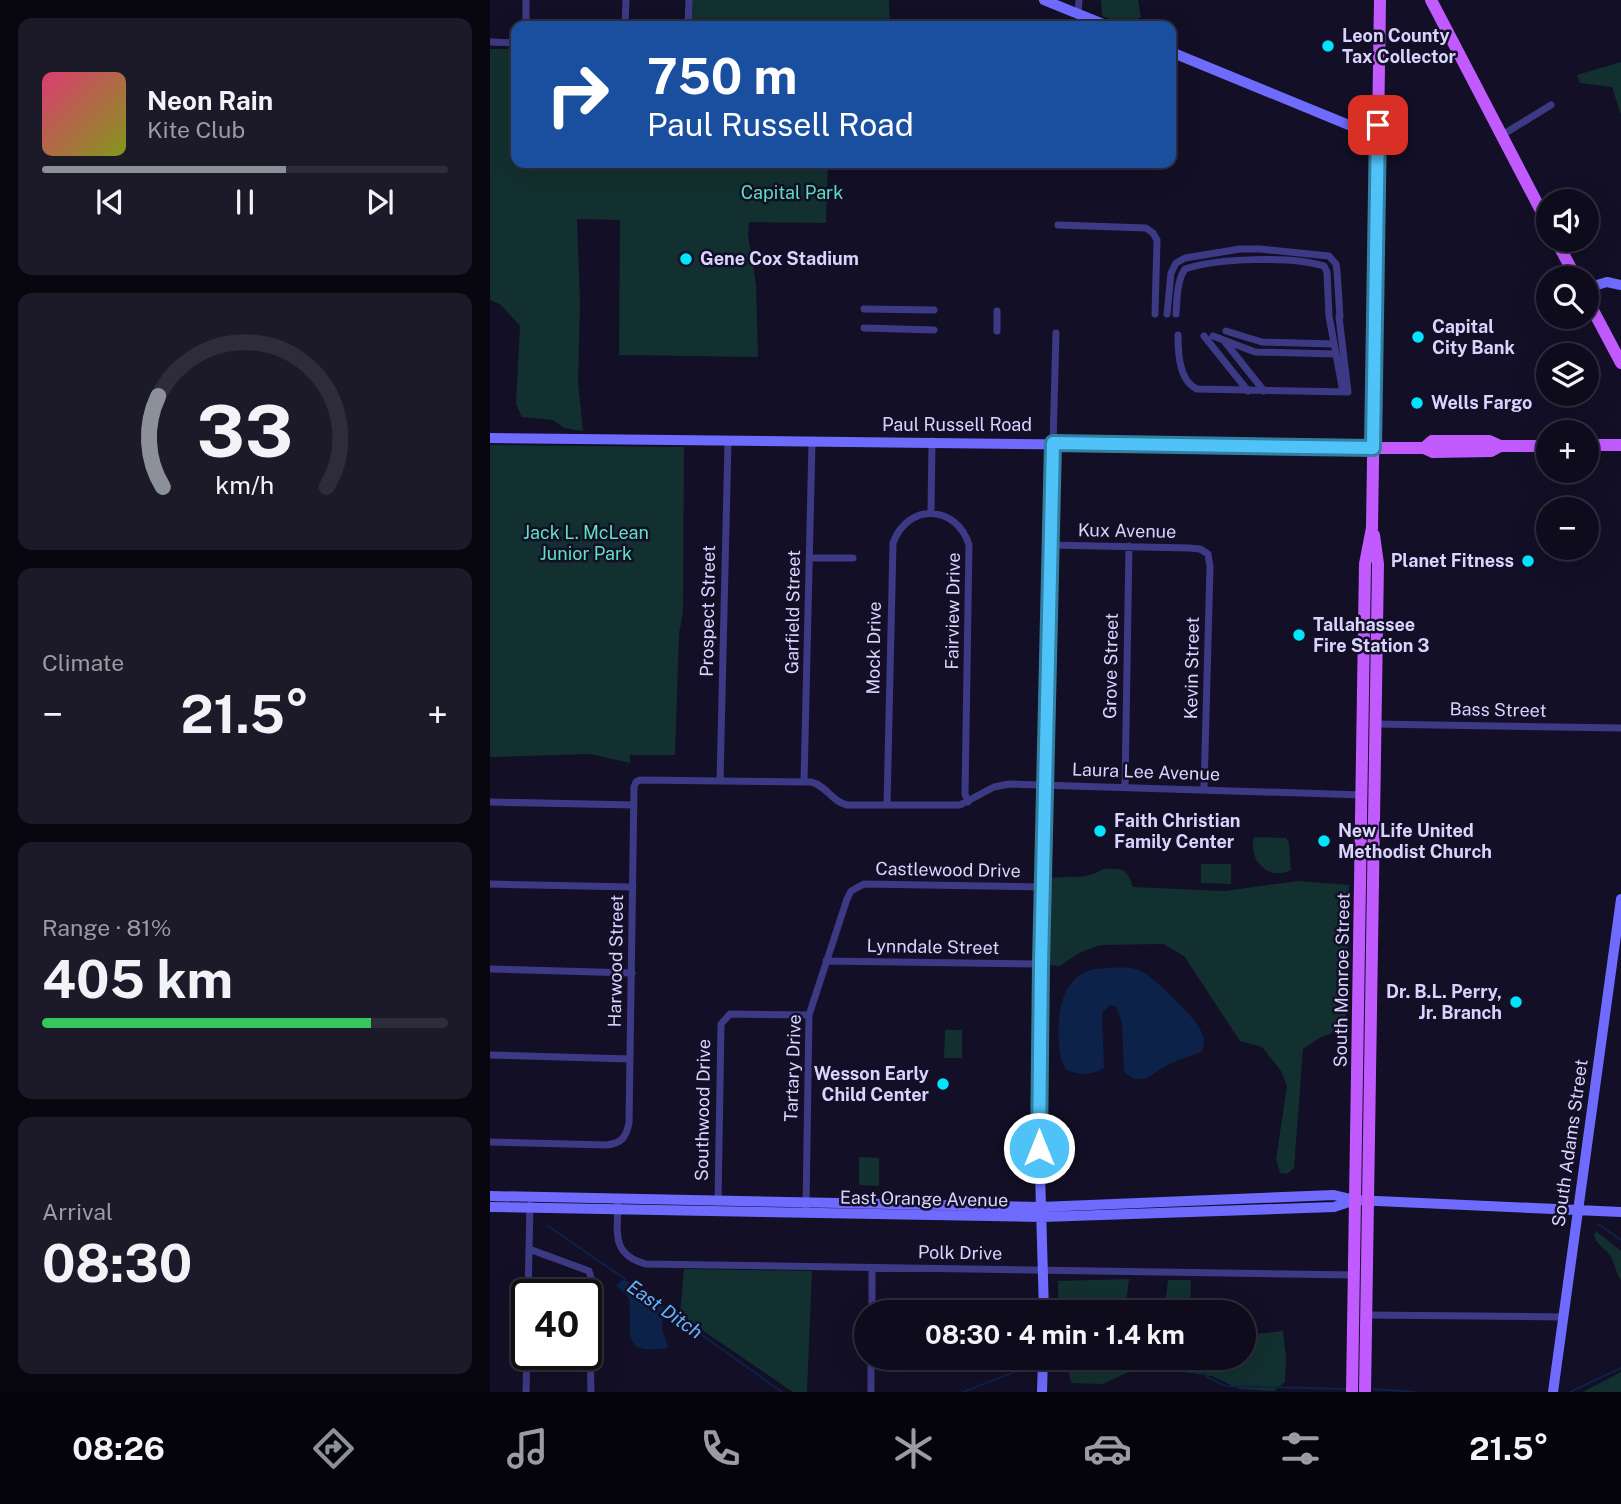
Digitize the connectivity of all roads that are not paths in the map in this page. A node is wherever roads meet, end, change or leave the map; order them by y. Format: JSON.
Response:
{"nodes":[{"id":1,"x":526,"y":0,"type":"edge"},
{"id":2,"x":626,"y":0,"type":"edge"},
{"id":3,"x":689,"y":0,"type":"edge"},
{"id":4,"x":1044,"y":0,"type":"edge"},
{"id":5,"x":1079,"y":0,"type":"edge"},
{"id":6,"x":1380,"y":0,"type":"edge"},
{"id":7,"x":1431,"y":0,"type":"edge"},
{"id":8,"x":1078,"y":14,"type":"junction"},
{"id":9,"x":526,"y":21,"type":"edge"},
{"id":10,"x":625,"y":21,"type":"edge"},
{"id":11,"x":688,"y":21,"type":"edge"},
{"id":12,"x":1096,"y":21,"type":"edge"},
{"id":13,"x":490,"y":42,"type":"edge"},
{"id":14,"x":511,"y":43,"type":"edge"},
{"id":15,"x":1176,"y":54,"type":"edge"},
{"id":16,"x":1551,"y":105,"type":"dead end"},
{"id":17,"x":1502,"y":135,"type":"junction"},
{"id":18,"x":1378,"y":137,"type":"junction"},
{"id":19,"x":1536,"y":201,"type":"edge"},
{"id":20,"x":1058,"y":225,"type":"dead end"},
{"id":21,"x":1599,"y":284,"type":"edge"},
{"id":22,"x":1621,"y":285,"type":"edge"},
{"id":23,"x":864,"y":309,"type":"dead end"},
{"id":24,"x":934,"y":310,"type":"dead end"},
{"id":25,"x":997,"y":311,"type":"dead end"},
{"id":26,"x":1155,"y":314,"type":"dead end"},
{"id":27,"x":1167,"y":314,"type":"dead end"},
{"id":28,"x":1176,"y":314,"type":"dead end"},
{"id":29,"x":1599,"y":322,"type":"edge"},
{"id":30,"x":864,"y":328,"type":"dead end"},
{"id":31,"x":934,"y":330,"type":"dead end"},
{"id":32,"x":997,"y":331,"type":"dead end"},
{"id":33,"x":1226,"y":331,"type":"dead end"},
{"id":34,"x":1056,"y":332,"type":"dead end"},
{"id":35,"x":1178,"y":335,"type":"dead end"},
{"id":36,"x":1204,"y":336,"type":"dead end"},
{"id":37,"x":1213,"y":336,"type":"dead end"},
{"id":38,"x":1224,"y":341,"type":"junction"},
{"id":39,"x":1334,"y":344,"type":"junction"},
{"id":40,"x":1336,"y":354,"type":"junction"},
{"id":41,"x":1621,"y":363,"type":"edge"},
{"id":42,"x":1248,"y":391,"type":"junction"},
{"id":43,"x":1264,"y":391,"type":"junction"},
{"id":44,"x":1343,"y":392,"type":"junction"},
{"id":45,"x":490,"y":438,"type":"edge"},
{"id":46,"x":728,"y":441,"type":"junction"},
{"id":47,"x":932,"y":441,"type":"junction"},
{"id":48,"x":812,"y":442,"type":"junction"},
{"id":49,"x":1053,"y":443,"type":"junction"},
{"id":50,"x":1599,"y":445,"type":"edge"},
{"id":51,"x":1621,"y":445,"type":"edge"},
{"id":52,"x":1536,"y":446,"type":"edge"},
{"id":53,"x":1373,"y":448,"type":"junction"},
{"id":54,"x":930,"y":512,"type":"junction"},
{"id":55,"x":1372,"y":528,"type":"junction"},
{"id":56,"x":1050,"y":545,"type":"junction"},
{"id":57,"x":1129,"y":546,"type":"junction"},
{"id":58,"x":1203,"y":550,"type":"joint"},
{"id":59,"x":810,"y":558,"type":"junction"},
{"id":60,"x":853,"y":558,"type":"dead end"},
{"id":61,"x":1365,"y":584,"type":"junction"},
{"id":62,"x":1377,"y":596,"type":"junction"},
{"id":63,"x":1370,"y":668,"type":"junction"},
{"id":64,"x":1375,"y":724,"type":"junction"},
{"id":65,"x":1621,"y":729,"type":"edge"},
{"id":66,"x":720,"y":781,"type":"junction"},
{"id":67,"x":636,"y":782,"type":"joint"},
{"id":68,"x":804,"y":782,"type":"junction"},
{"id":69,"x":1045,"y":784,"type":"junction"},
{"id":70,"x":1125,"y":787,"type":"junction"},
{"id":71,"x":1205,"y":789,"type":"junction"},
{"id":72,"x":1368,"y":795,"type":"junction"},
{"id":73,"x":490,"y":802,"type":"edge"},
{"id":74,"x":968,"y":802,"type":"junction"},
{"id":75,"x":634,"y":805,"type":"junction"},
{"id":76,"x":887,"y":805,"type":"junction"},
{"id":77,"x":490,"y":884,"type":"edge"},
{"id":78,"x":633,"y":887,"type":"junction"},
{"id":79,"x":1043,"y":887,"type":"junction"},
{"id":80,"x":854,"y":888,"type":"joint"},
{"id":81,"x":1621,"y":899,"type":"edge"},
{"id":82,"x":825,"y":961,"type":"junction"},
{"id":83,"x":1041,"y":964,"type":"junction"},
{"id":84,"x":490,"y":969,"type":"edge"},
{"id":85,"x":632,"y":973,"type":"junction"},
{"id":86,"x":809,"y":1015,"type":"junction"},
{"id":87,"x":490,"y":1055,"type":"edge"},
{"id":88,"x":630,"y":1059,"type":"junction"},
{"id":89,"x":490,"y":1142,"type":"edge"},
{"id":90,"x":490,"y":1196,"type":"edge"},
{"id":91,"x":1362,"y":1200,"type":"junction"},
{"id":92,"x":718,"y":1202,"type":"junction"},
{"id":93,"x":530,"y":1203,"type":"junction"},
{"id":94,"x":618,"y":1205,"type":"junction"},
{"id":95,"x":490,"y":1208,"type":"edge"},
{"id":96,"x":806,"y":1209,"type":"junction"},
{"id":97,"x":1578,"y":1210,"type":"junction"},
{"id":98,"x":1042,"y":1212,"type":"junction"},
{"id":99,"x":1621,"y":1212,"type":"edge"},
{"id":100,"x":529,"y":1249,"type":"junction"},
{"id":101,"x":872,"y":1268,"type":"junction"},
{"id":102,"x":1044,"y":1271,"type":"junction"},
{"id":103,"x":1354,"y":1275,"type":"junction"},
{"id":104,"x":528,"y":1279,"type":"edge"},
{"id":105,"x":872,"y":1300,"type":"edge"},
{"id":106,"x":1044,"y":1300,"type":"edge"},
{"id":107,"x":1563,"y":1317,"type":"junction"},
{"id":108,"x":1362,"y":1320,"type":"junction"},
{"id":109,"x":527,"y":1370,"type":"edge"},
{"id":110,"x":871,"y":1370,"type":"edge"},
{"id":111,"x":1043,"y":1370,"type":"edge"},
{"id":112,"x":1042,"y":1388,"type":"edge"},
{"id":113,"x":527,"y":1392,"type":"edge"},
{"id":114,"x":591,"y":1392,"type":"edge"},
{"id":115,"x":871,"y":1392,"type":"edge"},
{"id":116,"x":1352,"y":1392,"type":"edge"},
{"id":117,"x":1365,"y":1392,"type":"edge"},
{"id":118,"x":1553,"y":1392,"type":"edge"}],
"edges":[{"from":1,"to":9,"type":"street"},
{"from":2,"to":10,"type":"street"},
{"from":3,"to":11,"type":"street"},
{"from":4,"to":8,"type":"street"},
{"from":5,"to":8,"type":"street"},
{"from":6,"to":18,"type":"main road","name":"South Monroe Street"},
{"from":7,"to":17,"type":"main road"},
{"from":8,"to":12,"type":"street"},
{"from":13,"to":14,"type":"street"},
{"from":15,"to":18,"type":"street"},
{"from":16,"to":17,"type":"street"},
{"from":17,"to":19,"type":"main road"},
{"from":18,"to":53,"type":"main road","name":"South Monroe Street"},
{"from":20,"to":26,"type":"street"},
{"from":21,"to":22,"type":"street"},
{"from":23,"to":24,"type":"street"},
{"from":25,"to":32,"type":"street"},
{"from":27,"to":44,"type":"street"},
{"from":28,"to":39,"type":"street"},
{"from":29,"to":41,"type":"main road"},
{"from":30,"to":31,"type":"street"},
{"from":33,"to":39,"type":"street"},
{"from":34,"to":49,"type":"street"},
{"from":35,"to":42,"type":"street"},
{"from":36,"to":42,"type":"street"},
{"from":37,"to":38,"type":"street"},
{"from":38,"to":40,"type":"street"},
{"from":38,"to":43,"type":"street"},
{"from":39,"to":40,"type":"street"},
{"from":40,"to":44,"type":"street"},
{"from":42,"to":43,"type":"street"},
{"from":43,"to":44,"type":"street"},
{"from":45,"to":46,"type":"street","name":"Paul Russell Road"},
{"from":46,"to":48,"type":"street","name":"Paul Russell Road"},
{"from":46,"to":66,"type":"street","name":"Prospect Street"},
{"from":47,"to":48,"type":"street","name":"Paul Russell Road"},
{"from":47,"to":49,"type":"street","name":"Paul Russell Road"},
{"from":47,"to":54,"type":"street"},
{"from":48,"to":59,"type":"street","name":"Garfield Street"},
{"from":49,"to":53,"type":"street","name":"Paul Russell Road"},
{"from":49,"to":56,"type":"street"},
{"from":50,"to":51,"type":"main road"},
{"from":52,"to":53,"type":"main road","name":"Paul Russell Road"},
{"from":53,"to":55,"type":"main road","name":"South Monroe Street"},
{"from":54,"to":74,"type":"street","name":"Fairview Drive"},
{"from":54,"to":76,"type":"street","name":"Mock Drive"},
{"from":55,"to":61,"type":"main road","name":"South Monroe Street"},
{"from":55,"to":62,"type":"main road","name":"South Monroe Street"},
{"from":56,"to":57,"type":"street","name":"Kux Avenue"},
{"from":56,"to":69,"type":"street"},
{"from":57,"to":58,"type":"street","name":"Kux Avenue"},
{"from":57,"to":70,"type":"street","name":"Grove Street"},
{"from":58,"to":71,"type":"street","name":"Kevin Street"},
{"from":59,"to":60,"type":"street"},
{"from":59,"to":68,"type":"street","name":"Garfield Street"},
{"from":61,"to":62,"type":"main road"},
{"from":61,"to":63,"type":"main road","name":"South Monroe Street"},
{"from":62,"to":63,"type":"main road","name":"South Monroe Street"},
{"from":63,"to":64,"type":"main road","name":"South Monroe Street"},
{"from":63,"to":72,"type":"main road","name":"South Monroe Street"},
{"from":64,"to":65,"type":"street","name":"Bass Street"},
{"from":64,"to":72,"type":"main road","name":"South Monroe Street"},
{"from":66,"to":67,"type":"street","name":"Laura Lee Avenue"},
{"from":66,"to":68,"type":"street","name":"Laura Lee Avenue"},
{"from":67,"to":75,"type":"street","name":"Harwood Street"},
{"from":68,"to":76,"type":"street","name":"Laura Lee Avenue"},
{"from":69,"to":70,"type":"street","name":"Laura Lee Avenue"},
{"from":69,"to":74,"type":"street","name":"Laura Lee Avenue"},
{"from":69,"to":79,"type":"street"},
{"from":70,"to":71,"type":"street","name":"Laura Lee Avenue"},
{"from":71,"to":72,"type":"street","name":"Laura Lee Avenue"},
{"from":72,"to":91,"type":"main road","name":"South Monroe Street"},
{"from":73,"to":75,"type":"street"},
{"from":74,"to":76,"type":"street","name":"Laura Lee Avenue"},
{"from":75,"to":78,"type":"street","name":"Harwood Street"},
{"from":77,"to":78,"type":"street"},
{"from":78,"to":85,"type":"street","name":"Harwood Street"},
{"from":79,"to":80,"type":"street","name":"Castlewood Drive"},
{"from":79,"to":83,"type":"street"},
{"from":80,"to":82,"type":"street","name":"Tartary Drive"},
{"from":81,"to":97,"type":"street","name":"South Adams Street"},
{"from":82,"to":83,"type":"street","name":"Lynndale Street"},
{"from":82,"to":86,"type":"street","name":"Tartary Drive"},
{"from":83,"to":98,"type":"street"},
{"from":84,"to":85,"type":"street"},
{"from":85,"to":88,"type":"street","name":"Harwood Street"},
{"from":86,"to":92,"type":"street","name":"Southwood Drive"},
{"from":86,"to":96,"type":"street","name":"Tartary Drive"},
{"from":87,"to":88,"type":"street"},
{"from":88,"to":89,"type":"street","name":"Harwood Street"},
{"from":90,"to":93,"type":"street","name":"East Orange Avenue"},
{"from":91,"to":97,"type":"street","name":"East Orange Avenue"},
{"from":91,"to":98,"type":"street","name":"East Orange Avenue"},
{"from":91,"to":103,"type":"main road","name":"South Monroe Street"},
{"from":91,"to":108,"type":"main road","name":"South Monroe Street"},
{"from":92,"to":94,"type":"street","name":"East Orange Avenue"},
{"from":92,"to":96,"type":"street","name":"East Orange Avenue"},
{"from":93,"to":94,"type":"street","name":"East Orange Avenue"},
{"from":93,"to":95,"type":"street","name":"East Orange Avenue"},
{"from":93,"to":100,"type":"street"},
{"from":94,"to":96,"type":"street","name":"East Orange Avenue"},
{"from":94,"to":101,"type":"street","name":"Polk Drive"},
{"from":96,"to":98,"type":"street","name":"East Orange Avenue"},
{"from":97,"to":99,"type":"street","name":"East Orange Avenue"},
{"from":97,"to":107,"type":"street","name":"South Adams Street"},
{"from":98,"to":102,"type":"street"},
{"from":100,"to":104,"type":"street"},
{"from":100,"to":114,"type":"street"},
{"from":101,"to":102,"type":"street","name":"Polk Drive"},
{"from":101,"to":105,"type":"street"},
{"from":102,"to":103,"type":"street","name":"Polk Drive"},
{"from":102,"to":106,"type":"street"},
{"from":103,"to":108,"type":"main road","name":"South Monroe Street"},
{"from":107,"to":108,"type":"street"},
{"from":107,"to":118,"type":"street","name":"South Adams Street"},
{"from":108,"to":116,"type":"main road","name":"South Monroe Street"},
{"from":108,"to":117,"type":"main road","name":"South Monroe Street"},
{"from":109,"to":113,"type":"street"},
{"from":110,"to":115,"type":"street"},
{"from":111,"to":112,"type":"street"}]}
